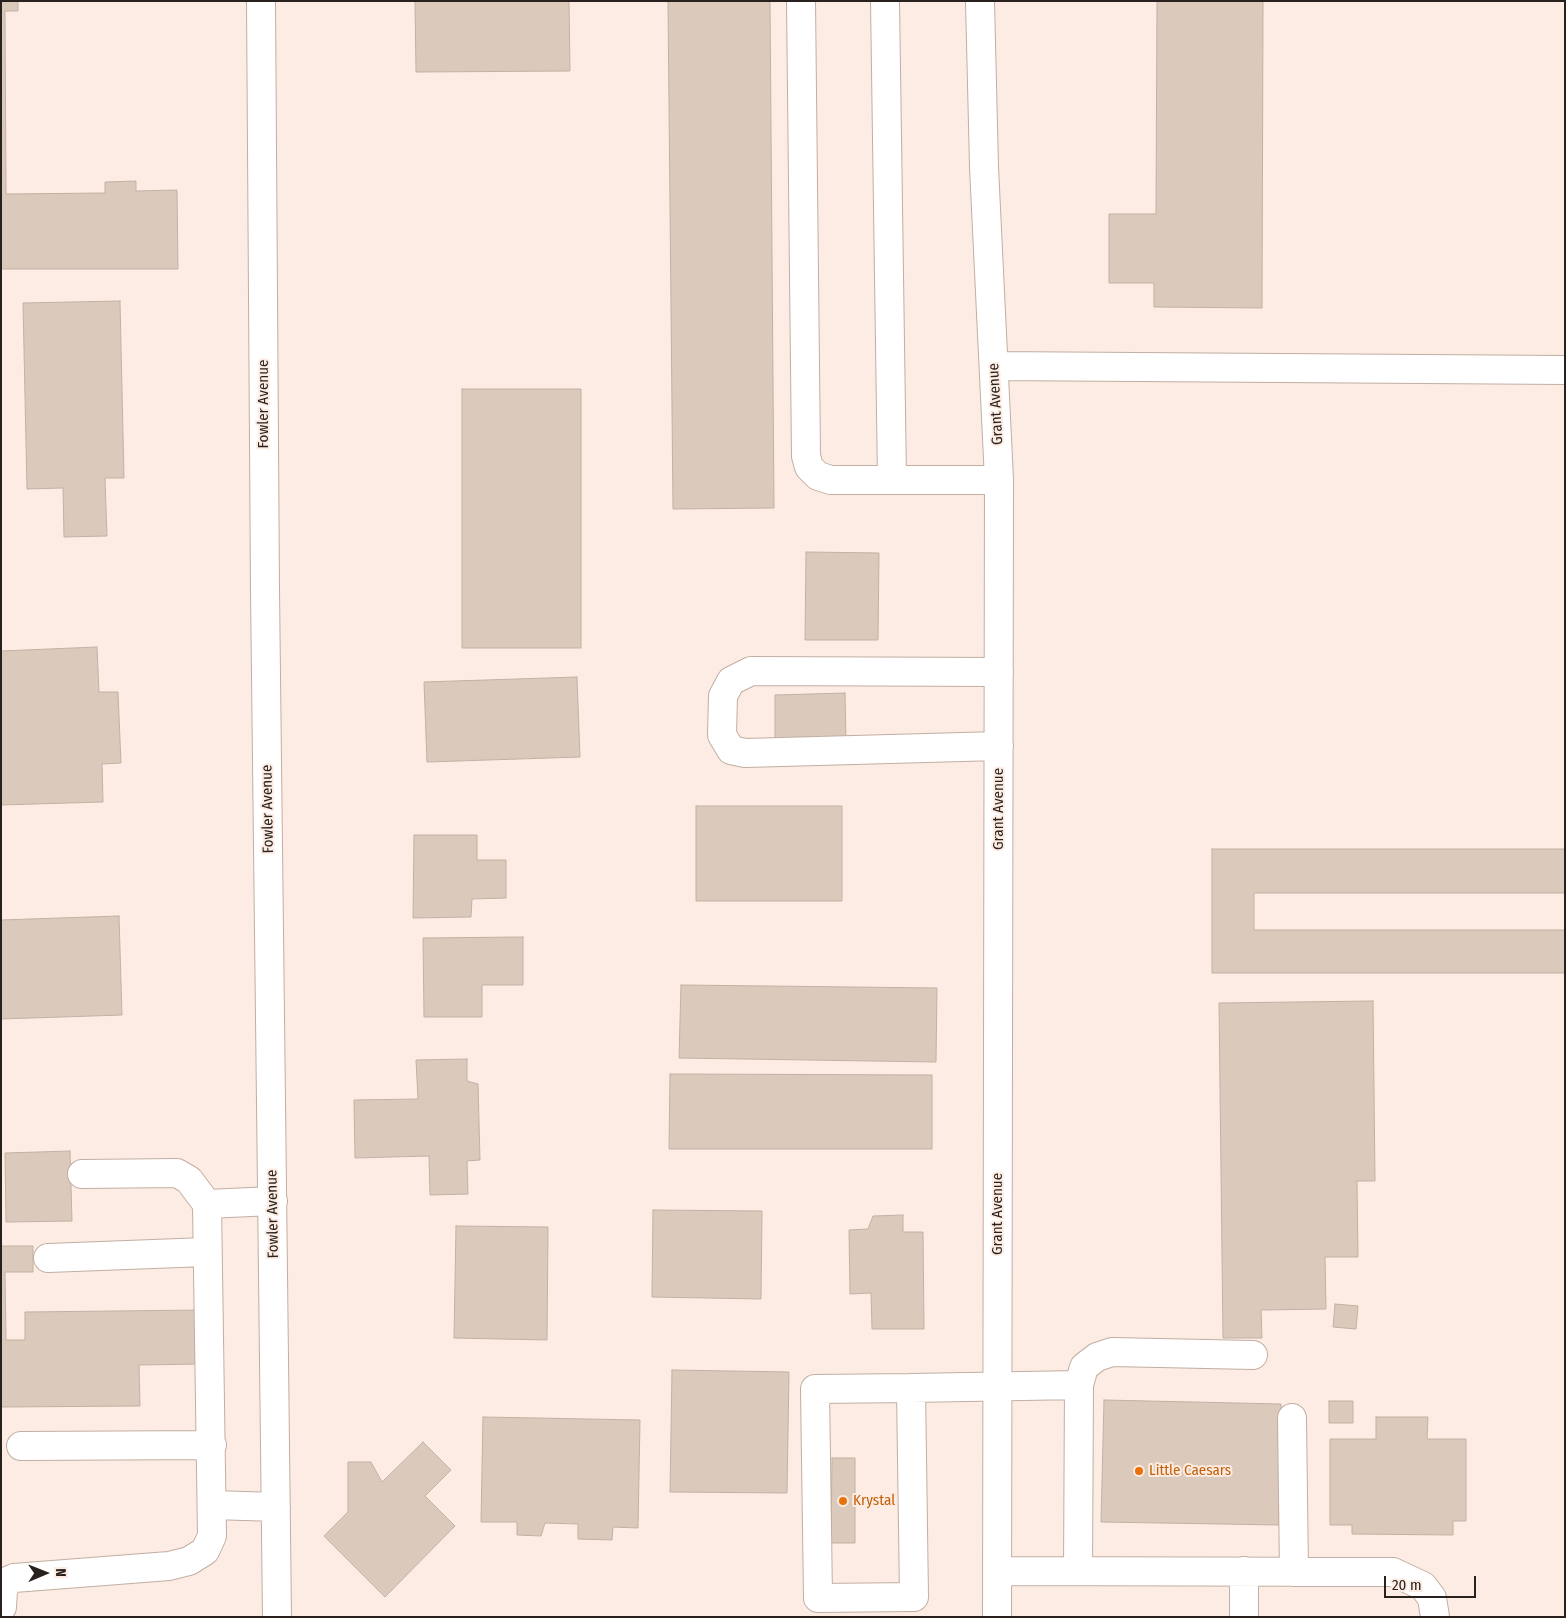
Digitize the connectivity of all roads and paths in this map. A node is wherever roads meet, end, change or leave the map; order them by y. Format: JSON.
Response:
{"nodes":[{"id":1,"x":261,"y":1,"type":"edge"},
{"id":2,"x":801,"y":1,"type":"edge"},
{"id":3,"x":885,"y":1,"type":"edge"},
{"id":4,"x":980,"y":1,"type":"edge"},
{"id":5,"x":994,"y":366,"type":"junction"},
{"id":6,"x":1565,"y":370,"type":"edge"},
{"id":7,"x":892,"y":480,"type":"junction"},
{"id":8,"x":999,"y":480,"type":"junction"},
{"id":9,"x":999,"y":672,"type":"junction"},
{"id":10,"x":999,"y":746,"type":"junction"},
{"id":11,"x":82,"y":1174,"type":"dead end"},
{"id":12,"x":272,"y":1201,"type":"junction"},
{"id":13,"x":207,"y":1204,"type":"junction"},
{"id":14,"x":206,"y":1252,"type":"junction"},
{"id":15,"x":48,"y":1258,"type":"dead end"},
{"id":16,"x":1253,"y":1355,"type":"dead end"},
{"id":17,"x":1079,"y":1385,"type":"junction"},
{"id":18,"x":912,"y":1388,"type":"junction"},
{"id":19,"x":998,"y":1388,"type":"junction"},
{"id":20,"x":1292,"y":1418,"type":"dead end"},
{"id":21,"x":212,"y":1445,"type":"junction"},
{"id":22,"x":21,"y":1446,"type":"dead end"},
{"id":23,"x":213,"y":1505,"type":"junction"},
{"id":24,"x":276,"y":1507,"type":"junction"},
{"id":25,"x":997,"y":1571,"type":"junction"},
{"id":26,"x":1078,"y":1571,"type":"junction"},
{"id":27,"x":1244,"y":1572,"type":"junction"},
{"id":28,"x":1294,"y":1572,"type":"junction"},
{"id":29,"x":871,"y":1607,"type":"edge"},
{"id":30,"x":7,"y":1610,"type":"edge"},
{"id":31,"x":277,"y":1617,"type":"edge"},
{"id":32,"x":997,"y":1617,"type":"edge"},
{"id":33,"x":1244,"y":1617,"type":"edge"},
{"id":34,"x":1435,"y":1617,"type":"edge"}],
"edges":[{"from":1,"to":12,"type":"street","name":"Fowler Avenue"},
{"from":2,"to":7,"type":"street"},
{"from":3,"to":7,"type":"street"},
{"from":4,"to":5,"type":"street","name":"Grant Avenue"},
{"from":5,"to":6,"type":"street"},
{"from":5,"to":8,"type":"street","name":"Grant Avenue"},
{"from":7,"to":8,"type":"street"},
{"from":8,"to":9,"type":"street","name":"Grant Avenue"},
{"from":9,"to":10,"type":"street","name":"Grant Avenue"},
{"from":9,"to":10,"type":"street"},
{"from":10,"to":19,"type":"street","name":"Grant Avenue"},
{"from":11,"to":13,"type":"street"},
{"from":12,"to":13,"type":"street"},
{"from":12,"to":24,"type":"street","name":"Fowler Avenue"},
{"from":13,"to":14,"type":"street"},
{"from":14,"to":15,"type":"street"},
{"from":14,"to":21,"type":"street"},
{"from":16,"to":17,"type":"street"},
{"from":17,"to":19,"type":"street"},
{"from":17,"to":26,"type":"street"},
{"from":18,"to":19,"type":"street"},
{"from":18,"to":29,"type":"street"},
{"from":18,"to":29,"type":"street"},
{"from":19,"to":25,"type":"street","name":"Grant Avenue"},
{"from":20,"to":28,"type":"street"},
{"from":21,"to":22,"type":"street"},
{"from":21,"to":23,"type":"street"},
{"from":23,"to":24,"type":"street"},
{"from":23,"to":30,"type":"street"},
{"from":24,"to":31,"type":"street","name":"Fowler Avenue"},
{"from":25,"to":26,"type":"street"},
{"from":25,"to":32,"type":"street","name":"Grant Avenue"},
{"from":26,"to":27,"type":"street"},
{"from":27,"to":28,"type":"street"},
{"from":27,"to":33,"type":"street"},
{"from":28,"to":34,"type":"street"}]}
